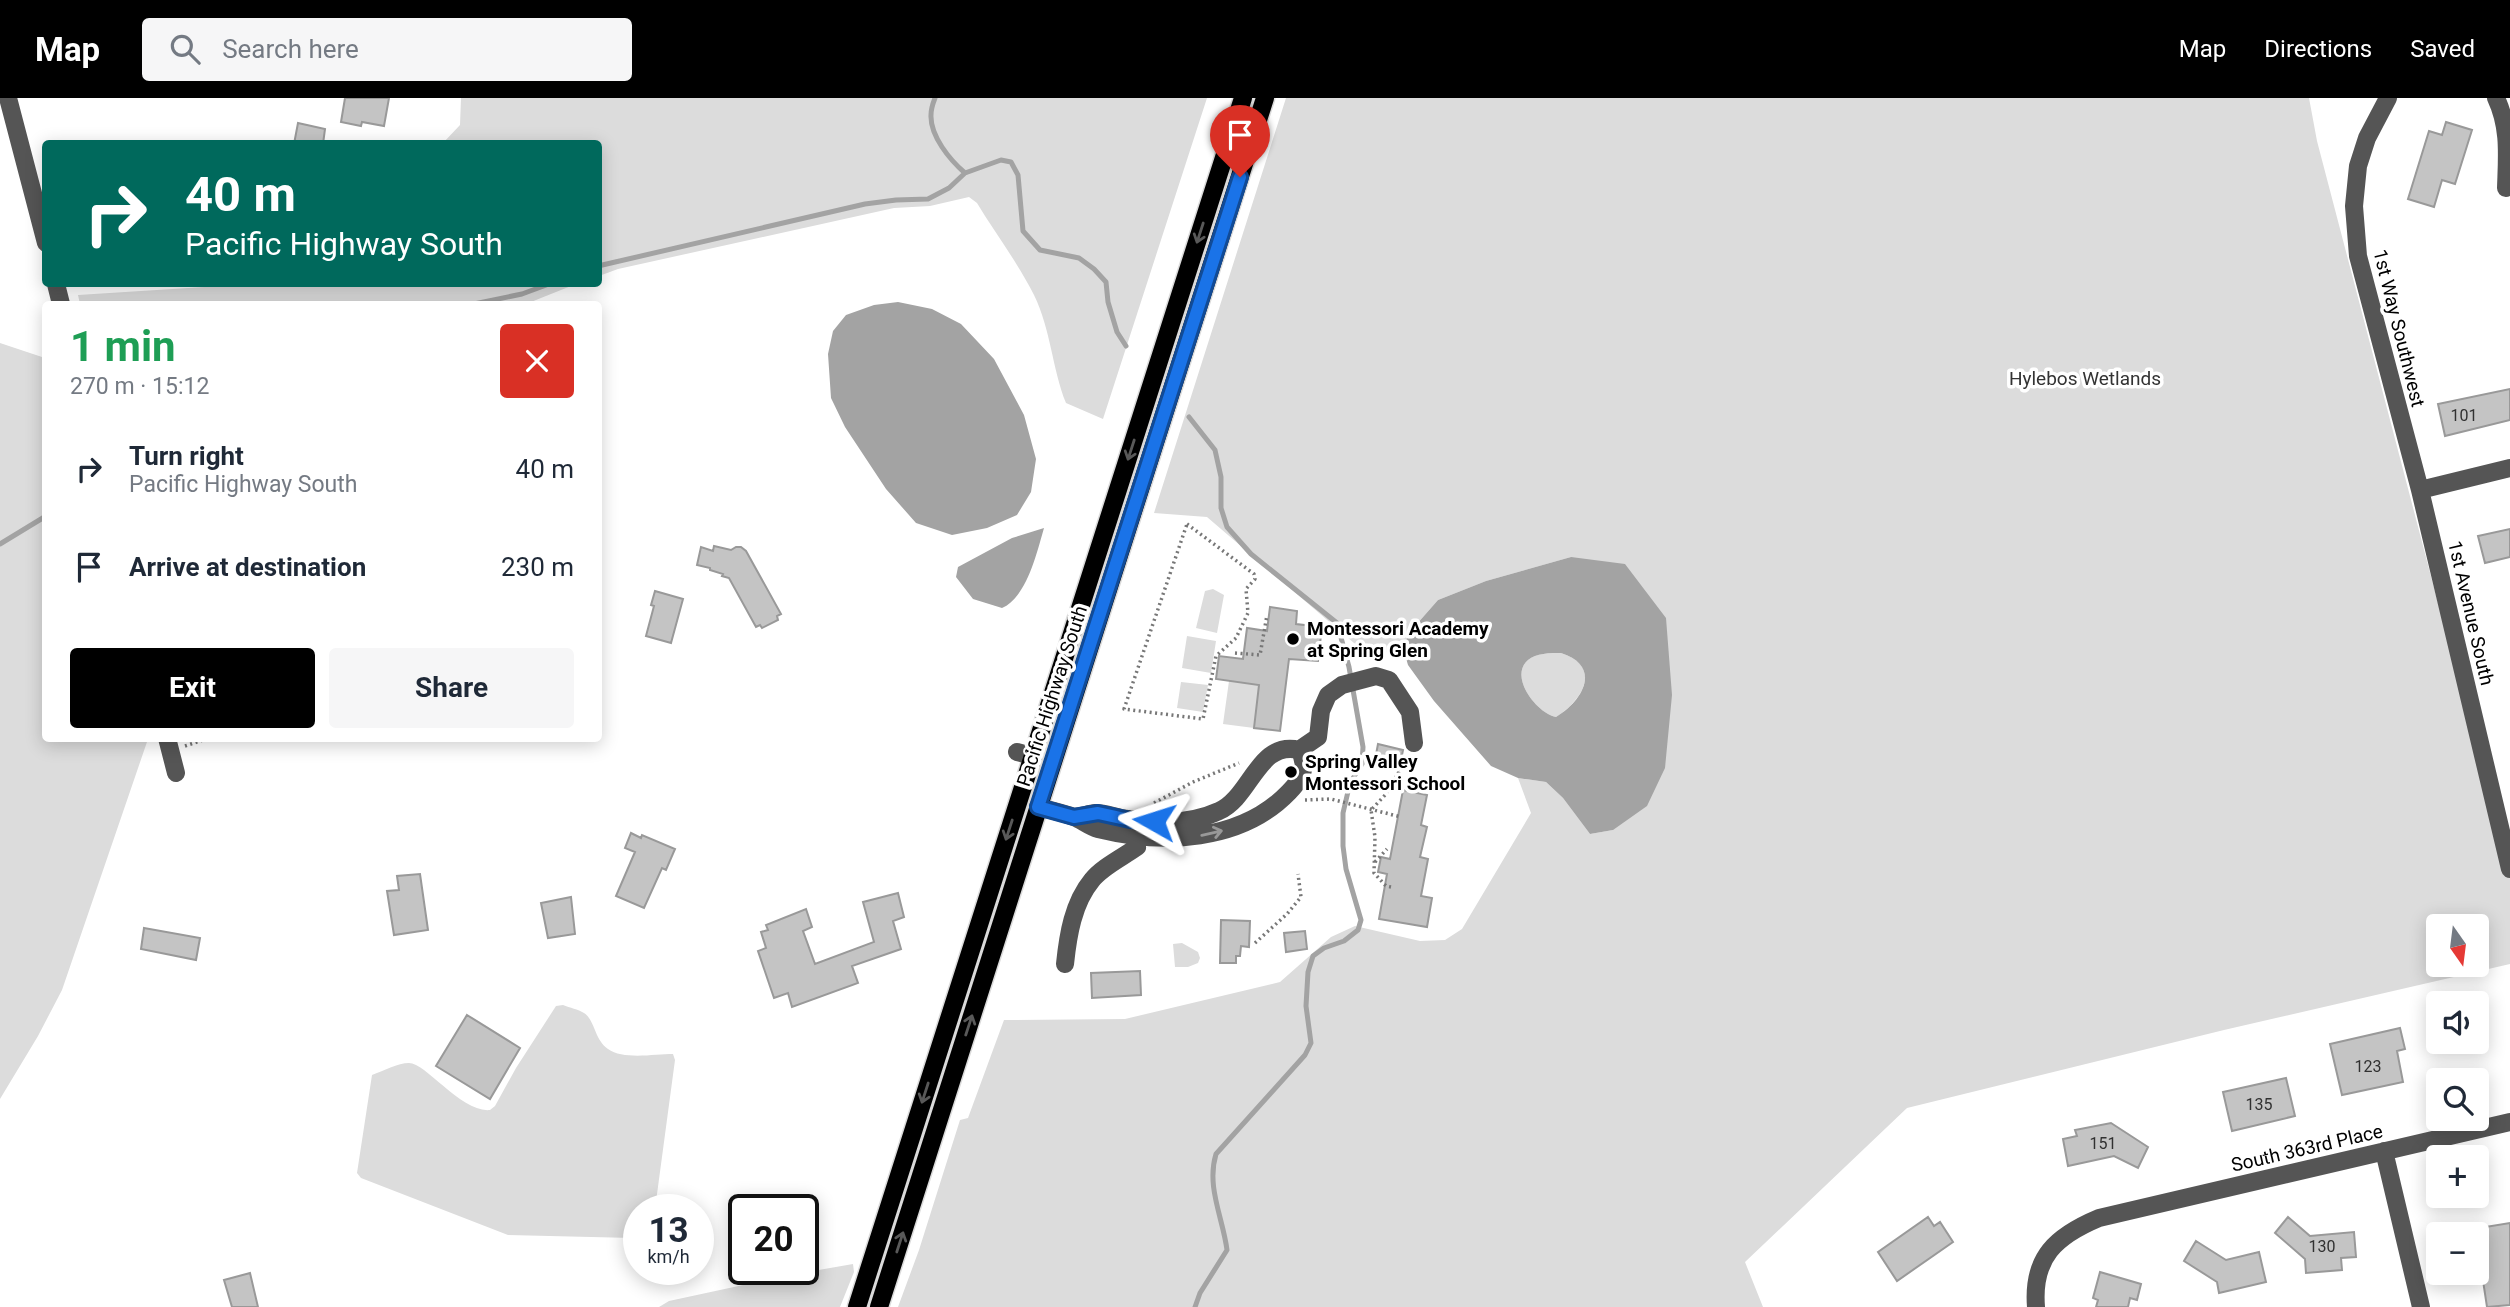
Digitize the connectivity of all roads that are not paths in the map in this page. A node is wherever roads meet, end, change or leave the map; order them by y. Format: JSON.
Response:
{"nodes":[{"id":1,"x":8,"y":98,"type":"edge"},
{"id":2,"x":1243,"y":98,"type":"edge"},
{"id":3,"x":1265,"y":98,"type":"edge"},
{"id":4,"x":2388,"y":98,"type":"edge"},
{"id":5,"x":2496,"y":98,"type":"edge"},
{"id":6,"x":2506,"y":188,"type":"dead end"},
{"id":7,"x":42,"y":228,"type":"edge"},
{"id":8,"x":2510,"y":468,"type":"edge"},
{"id":9,"x":2420,"y":490,"type":"junction"},
{"id":10,"x":1414,"y":743,"type":"road end"},
{"id":11,"x":168,"y":744,"type":"edge"},
{"id":12,"x":1299,"y":750,"type":"junction"},
{"id":13,"x":176,"y":773,"type":"dead end"},
{"id":14,"x":1038,"y":807,"type":"junction"},
{"id":15,"x":1131,"y":827,"type":"junction"},
{"id":16,"x":2510,"y":869,"type":"edge"},
{"id":17,"x":1065,"y":964,"type":"dead end"},
{"id":18,"x":2510,"y":1122,"type":"edge"},
{"id":19,"x":2384,"y":1152,"type":"junction"},
{"id":20,"x":857,"y":1307,"type":"edge"},
{"id":21,"x":879,"y":1307,"type":"edge"},
{"id":22,"x":2036,"y":1307,"type":"edge"},
{"id":23,"x":2421,"y":1307,"type":"edge"}],
"edges":[{"from":1,"to":7,"type":"street"},
{"from":2,"to":20,"type":"main road","name":"Pacific Highway South","one_way":true},
{"from":3,"to":14,"type":"main road","name":"Pacific Highway South"},
{"from":4,"to":9,"type":"street","name":"1st Way Southwest"},
{"from":5,"to":6,"type":"street"},
{"from":8,"to":9,"type":"street"},
{"from":9,"to":16,"type":"street","name":"1st Avenue South"},
{"from":10,"to":12,"type":"street"},
{"from":11,"to":13,"type":"street"},
{"from":12,"to":15,"type":"street"},
{"from":15,"to":12,"type":"street","one_way":true},
{"from":14,"to":15,"type":"street"},
{"from":21,"to":14,"type":"main road","name":"Pacific Highway South","one_way":true},
{"from":15,"to":17,"type":"street"},
{"from":18,"to":19,"type":"street","name":"South 363rd Place"},
{"from":19,"to":22,"type":"street","name":"South 363rd Place"},
{"from":19,"to":23,"type":"street"}]}
